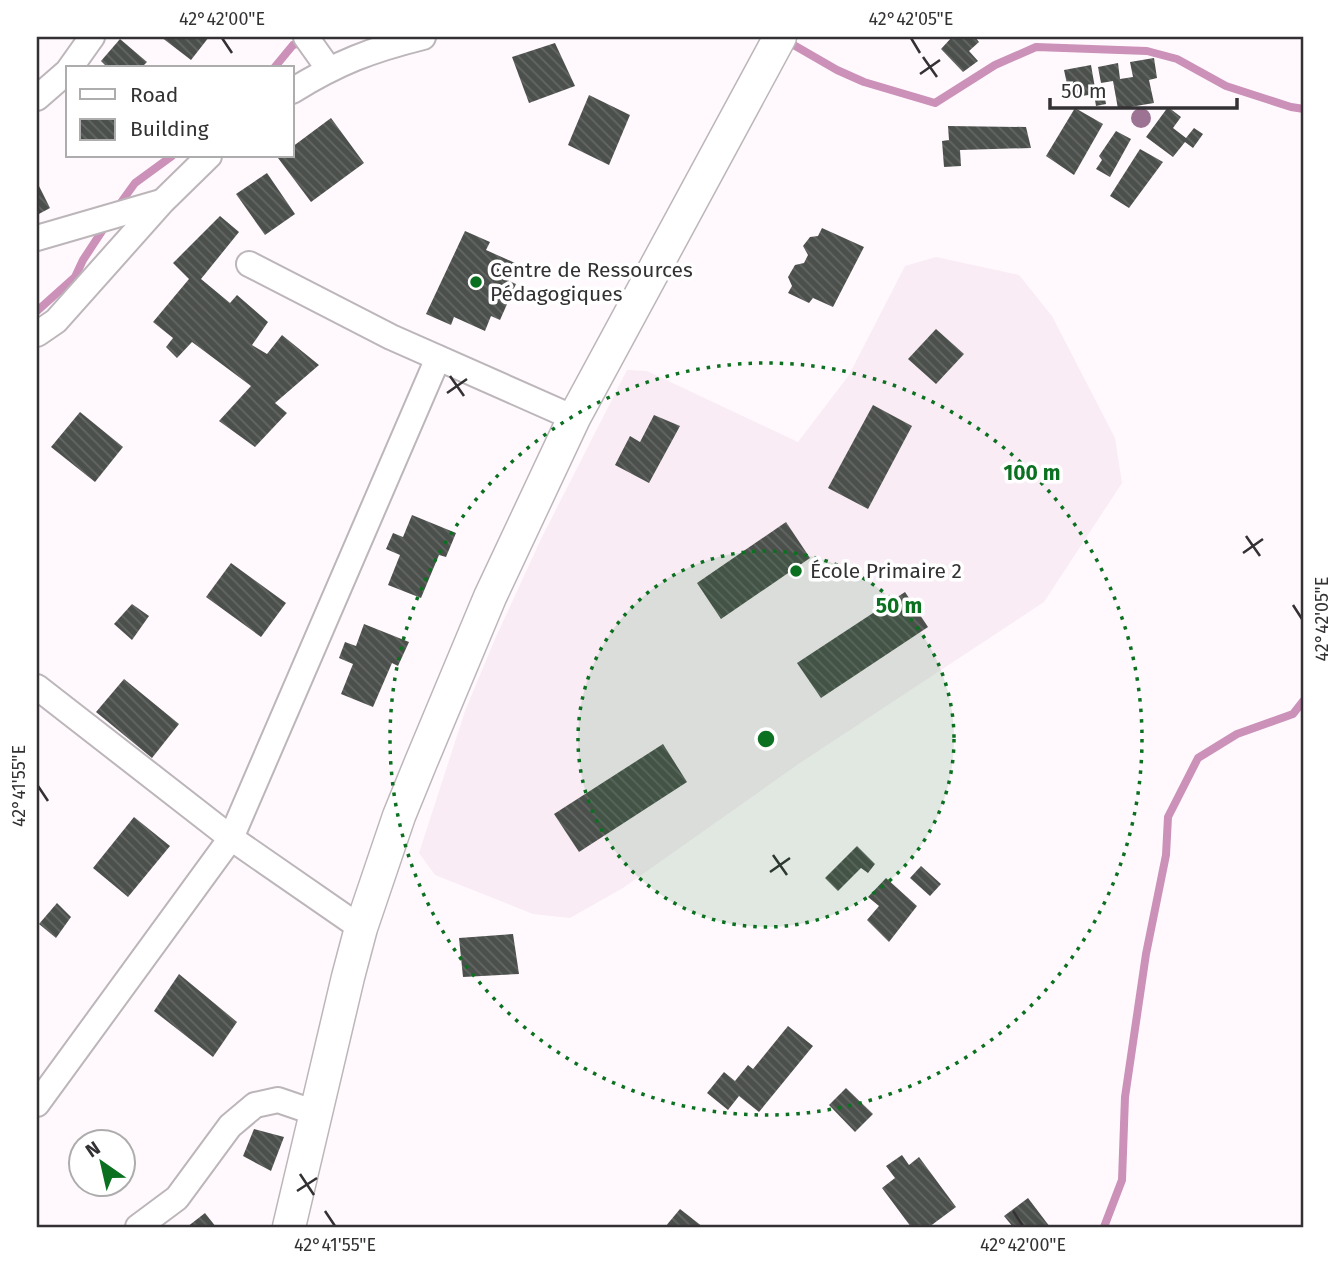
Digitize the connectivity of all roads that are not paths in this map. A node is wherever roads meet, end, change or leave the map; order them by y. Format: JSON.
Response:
{"nodes":[{"id":1,"x":92,"y":37,"type":"edge"},
{"id":2,"x":424,"y":37,"type":"edge"},
{"id":3,"x":309,"y":41,"type":"edge"},
{"id":4,"x":777,"y":43,"type":"edge"},
{"id":5,"x":72,"y":66,"type":"edge"},
{"id":6,"x":328,"y":68,"type":"junction"},
{"id":7,"x":66,"y":73,"type":"edge"},
{"id":8,"x":294,"y":90,"type":"edge"},
{"id":9,"x":37,"y":98,"type":"edge"},
{"id":10,"x":207,"y":158,"type":"edge"},
{"id":11,"x":162,"y":202,"type":"junction"},
{"id":12,"x":37,"y":238,"type":"edge"},
{"id":13,"x":249,"y":264,"type":"dead end"},
{"id":14,"x":37,"y":334,"type":"edge"},
{"id":15,"x":438,"y":358,"type":"junction"},
{"id":16,"x":574,"y":418,"type":"junction"},
{"id":17,"x":37,"y":687,"type":"edge"},
{"id":18,"x":231,"y":838,"type":"junction"},
{"id":19,"x":361,"y":928,"type":"junction"},
{"id":20,"x":37,"y":1104,"type":"edge"},
{"id":21,"x":317,"y":1113,"type":"junction"},
{"id":22,"x":138,"y":1227,"type":"edge"},
{"id":23,"x":289,"y":1227,"type":"edge"}],
"edges":[{"from":1,"to":5,"type":"street"},
{"from":2,"to":6,"type":"street"},
{"from":3,"to":6,"type":"street"},
{"from":4,"to":16,"type":"main road"},
{"from":6,"to":8,"type":"street"},
{"from":7,"to":9,"type":"street"},
{"from":10,"to":11,"type":"street"},
{"from":11,"to":12,"type":"street"},
{"from":11,"to":14,"type":"street"},
{"from":13,"to":15,"type":"street"},
{"from":15,"to":16,"type":"street"},
{"from":15,"to":18,"type":"street"},
{"from":16,"to":19,"type":"main road"},
{"from":17,"to":18,"type":"street"},
{"from":18,"to":19,"type":"street"},
{"from":18,"to":20,"type":"street"},
{"from":19,"to":21,"type":"main road"},
{"from":21,"to":22,"type":"street"},
{"from":21,"to":23,"type":"main road"}]}
